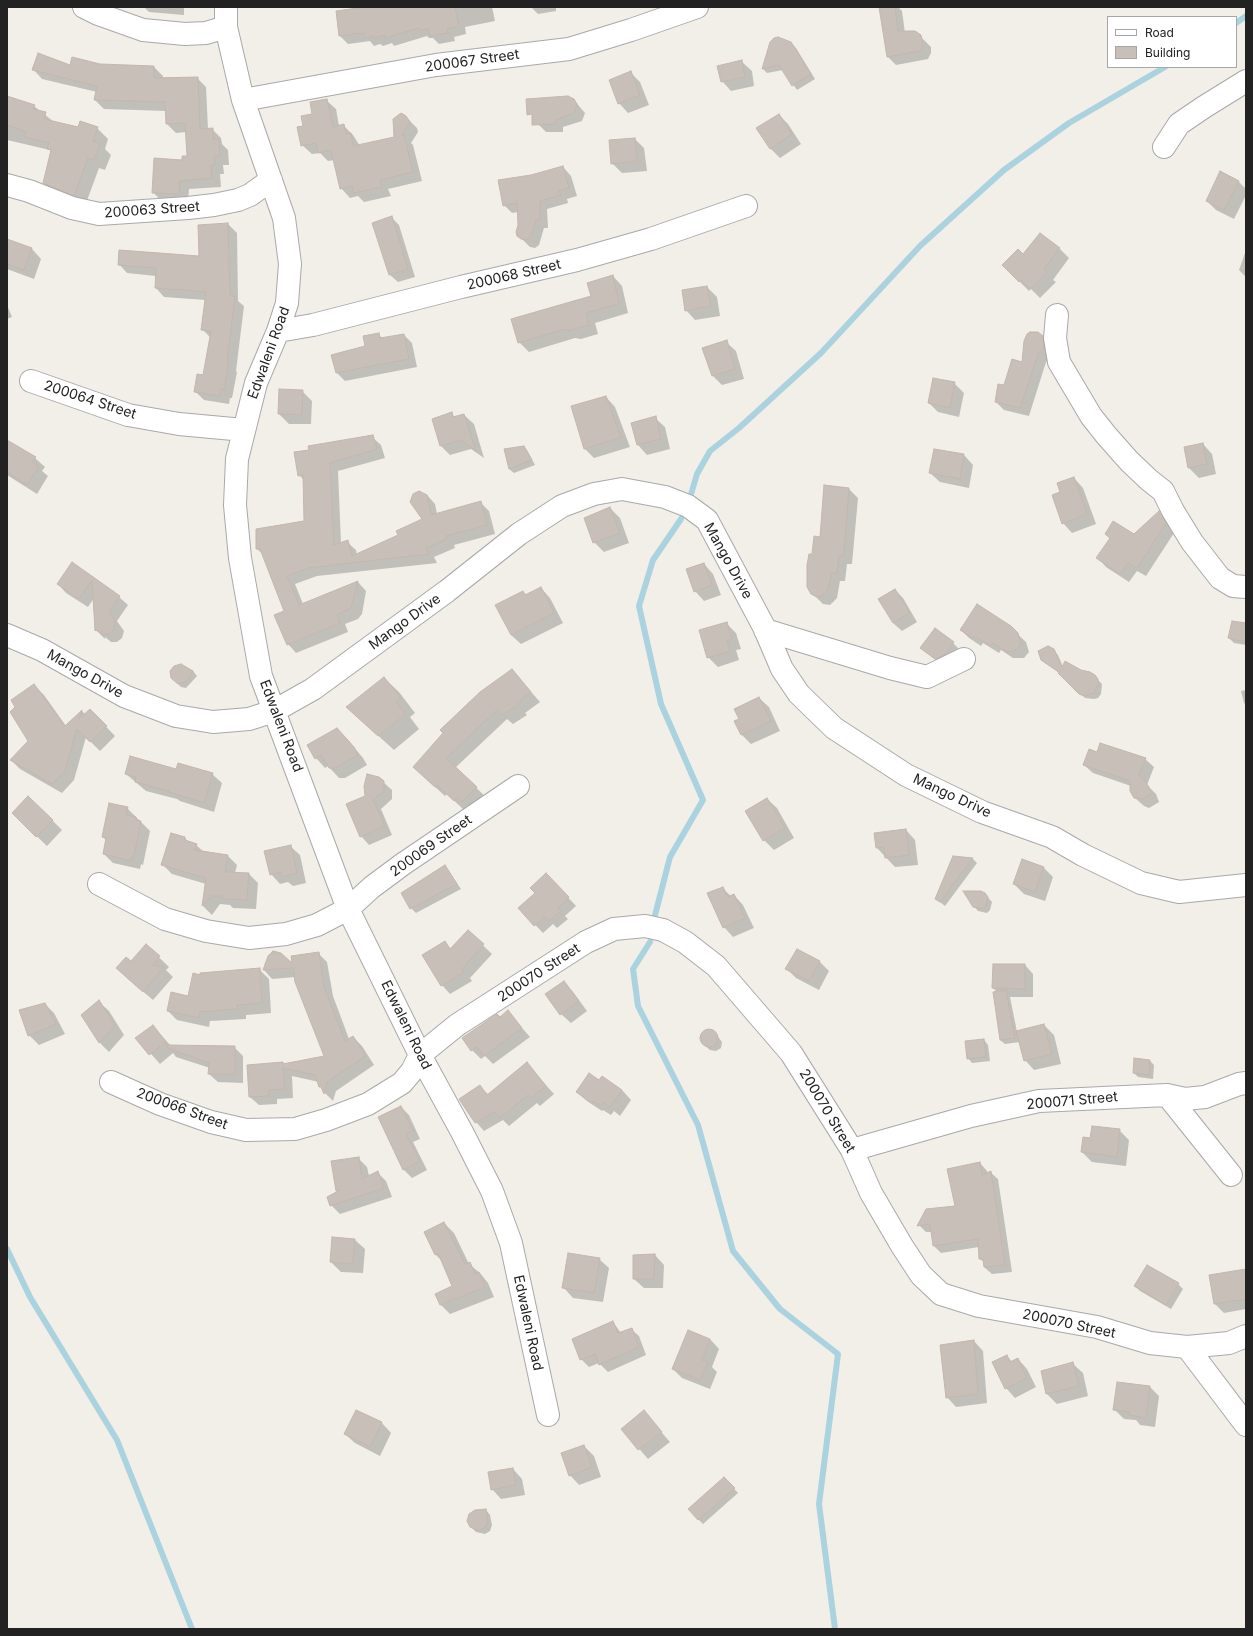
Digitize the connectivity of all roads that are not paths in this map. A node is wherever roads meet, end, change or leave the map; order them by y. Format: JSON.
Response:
{"nodes":[{"id":1,"x":84,"y":7,"type":"edge"},
{"id":2,"x":697,"y":7,"type":"edge"},
{"id":3,"x":226,"y":17,"type":"edge"},
{"id":4,"x":1246,"y":81,"type":"edge"},
{"id":5,"x":243,"y":100,"type":"junction"},
{"id":6,"x":1164,"y":146,"type":"dead end"},
{"id":7,"x":271,"y":180,"type":"junction"},
{"id":8,"x":7,"y":185,"type":"edge"},
{"id":9,"x":746,"y":206,"type":"dead end"},
{"id":10,"x":1057,"y":315,"type":"dead end"},
{"id":11,"x":278,"y":331,"type":"junction"},
{"id":12,"x":31,"y":381,"type":"dead end"},
{"id":13,"x":244,"y":430,"type":"junction"},
{"id":14,"x":1246,"y":587,"type":"edge"},
{"id":15,"x":765,"y":630,"type":"junction"},
{"id":16,"x":7,"y":635,"type":"edge"},
{"id":17,"x":964,"y":659,"type":"dead end"},
{"id":18,"x":274,"y":711,"type":"junction"},
{"id":19,"x":518,"y":786,"type":"dead end"},
{"id":20,"x":99,"y":884,"type":"dead end"},
{"id":21,"x":1246,"y":885,"type":"edge"},
{"id":22,"x":348,"y":909,"type":"junction"},
{"id":23,"x":420,"y":1055,"type":"junction"},
{"id":24,"x":1244,"y":1079,"type":"edge"},
{"id":25,"x":111,"y":1082,"type":"dead end"},
{"id":26,"x":1167,"y":1094,"type":"junction"},
{"id":27,"x":852,"y":1150,"type":"junction"},
{"id":28,"x":1231,"y":1175,"type":"dead end"},
{"id":29,"x":1246,"y":1336,"type":"edge"},
{"id":30,"x":1187,"y":1347,"type":"junction"},
{"id":31,"x":548,"y":1416,"type":"dead end"},
{"id":32,"x":1246,"y":1425,"type":"edge"}],
"edges":[{"from":1,"to":3,"type":"street"},
{"from":2,"to":5,"type":"street","name":"200067 Street"},
{"from":3,"to":5,"type":"street","name":"Edwaleni Road"},
{"from":4,"to":6,"type":"street"},
{"from":5,"to":7,"type":"street","name":"Edwaleni Road"},
{"from":7,"to":8,"type":"street","name":"200063 Street"},
{"from":7,"to":11,"type":"street","name":"Edwaleni Road"},
{"from":9,"to":11,"type":"street","name":"200068 Street"},
{"from":10,"to":14,"type":"street"},
{"from":11,"to":13,"type":"street","name":"Edwaleni Road"},
{"from":12,"to":13,"type":"street","name":"200064 Street"},
{"from":13,"to":18,"type":"street","name":"Edwaleni Road"},
{"from":15,"to":17,"type":"street"},
{"from":15,"to":18,"type":"street","name":"Mango Drive"},
{"from":15,"to":21,"type":"street","name":"Mango Drive"},
{"from":16,"to":18,"type":"street","name":"Mango Drive"},
{"from":18,"to":22,"type":"street","name":"Edwaleni Road"},
{"from":19,"to":22,"type":"street","name":"200069 Street"},
{"from":20,"to":22,"type":"street","name":"200069 Street"},
{"from":22,"to":23,"type":"street","name":"Edwaleni Road"},
{"from":23,"to":25,"type":"street","name":"200066 Street"},
{"from":23,"to":27,"type":"street","name":"200070 Street"},
{"from":23,"to":31,"type":"street","name":"Edwaleni Road"},
{"from":24,"to":26,"type":"street","name":"200071 Street"},
{"from":26,"to":27,"type":"street","name":"200071 Street"},
{"from":26,"to":28,"type":"street"},
{"from":27,"to":30,"type":"street","name":"200070 Street"},
{"from":29,"to":30,"type":"street","name":"200070 Street"},
{"from":30,"to":32,"type":"street"}]}
